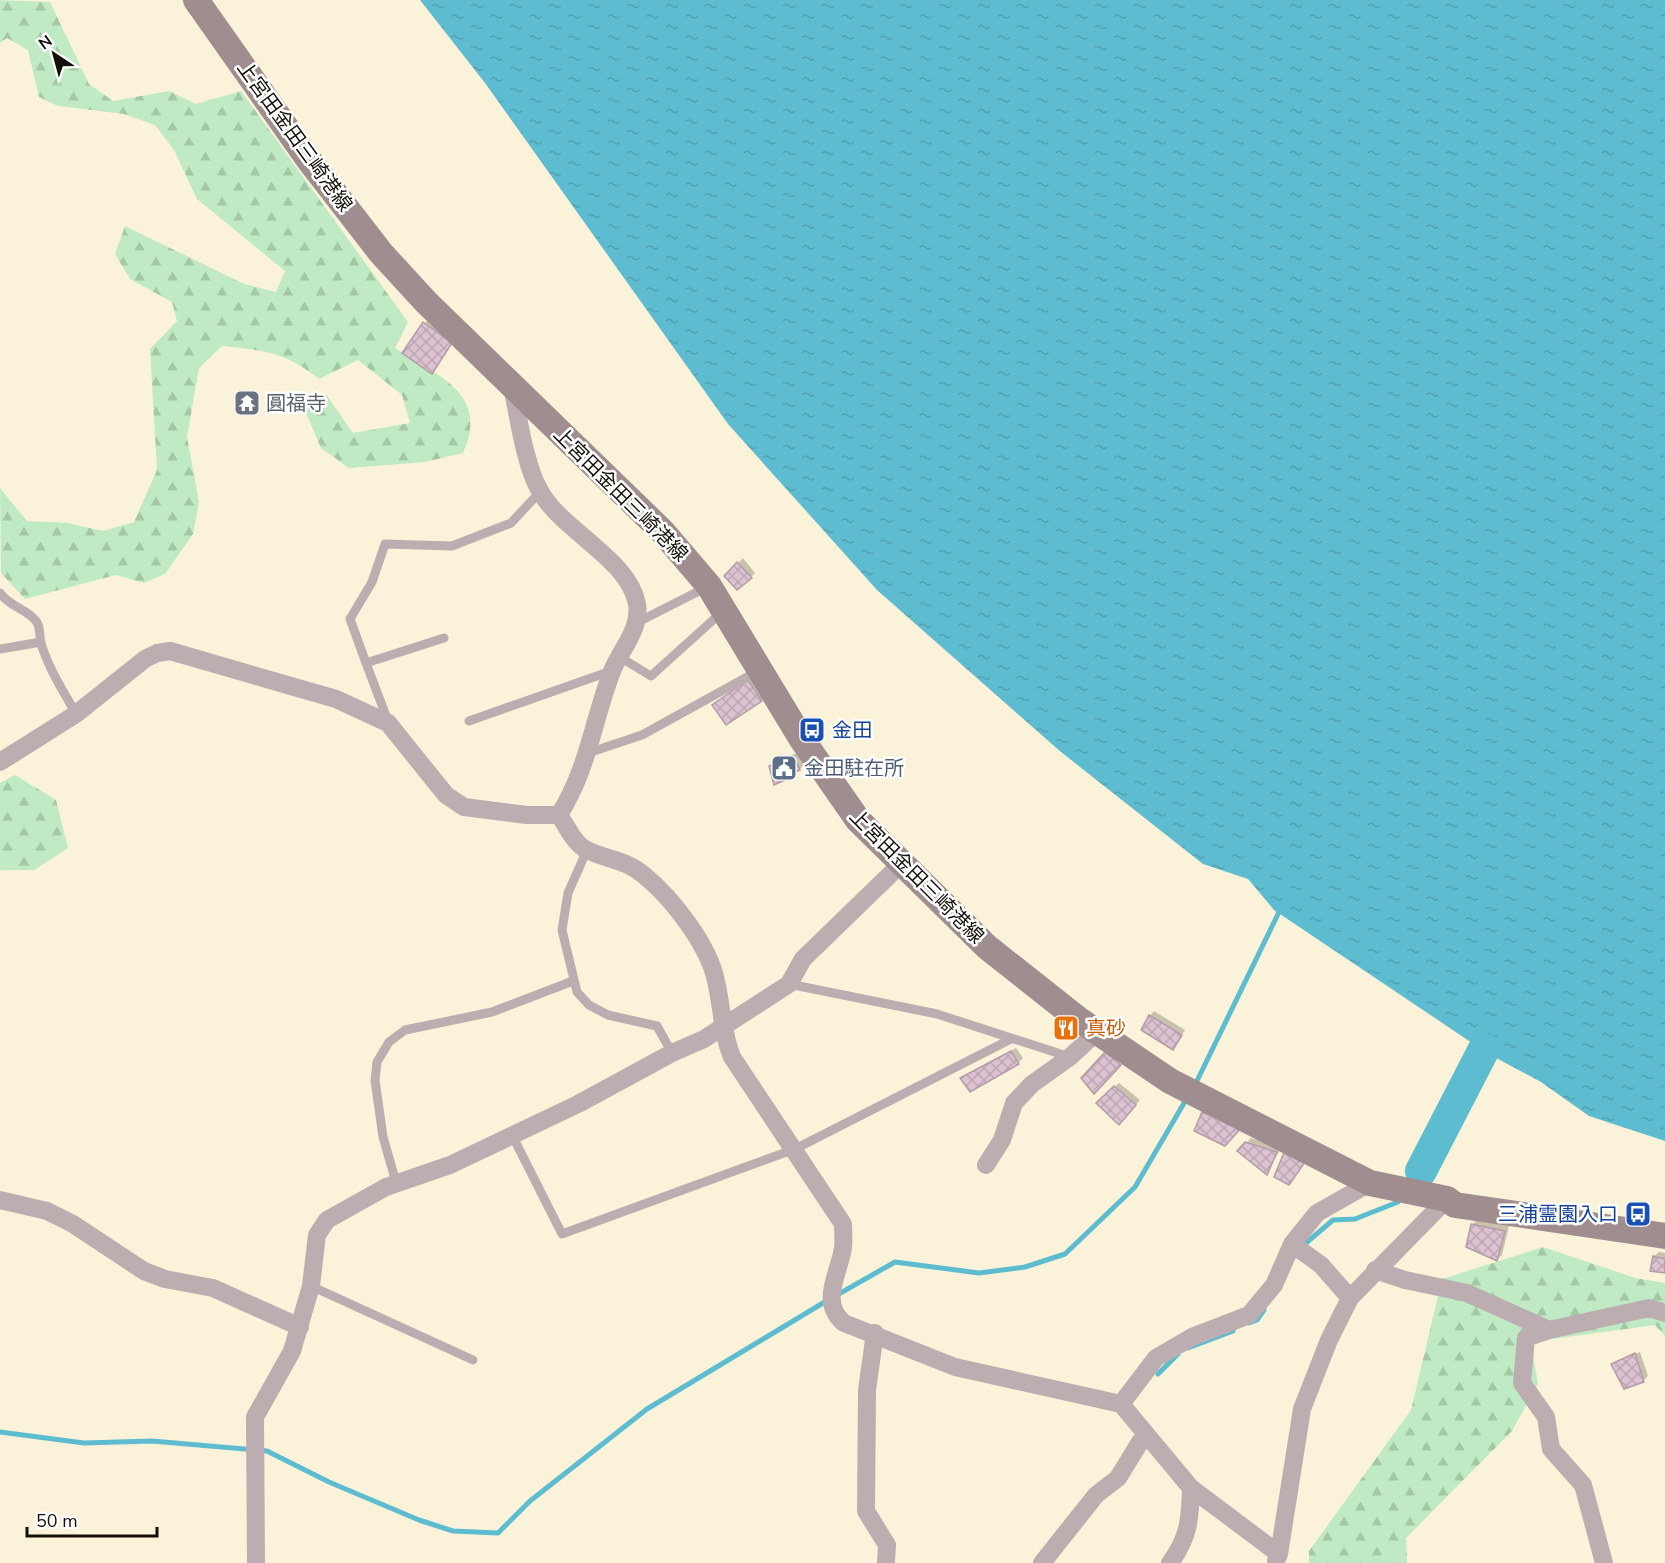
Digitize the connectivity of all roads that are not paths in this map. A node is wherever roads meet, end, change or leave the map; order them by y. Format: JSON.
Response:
{"nodes":[{"id":1,"x":195,"y":0,"type":"edge"},
{"id":2,"x":512,"y":386,"type":"junction"},
{"id":3,"x":540,"y":492,"type":"junction"},
{"id":4,"x":709,"y":586,"type":"junction"},
{"id":5,"x":0,"y":593,"type":"edge"},
{"id":6,"x":724,"y":609,"type":"junction"},
{"id":7,"x":636,"y":623,"type":"junction"},
{"id":8,"x":444,"y":638,"type":"dead end"},
{"id":9,"x":41,"y":642,"type":"junction"},
{"id":10,"x":0,"y":649,"type":"edge"},
{"id":11,"x":366,"y":663,"type":"junction"},
{"id":12,"x":615,"y":664,"type":"junction"},
{"id":13,"x":760,"y":670,"type":"junction"},
{"id":14,"x":76,"y":714,"type":"junction"},
{"id":15,"x":469,"y":721,"type":"dead end"},
{"id":16,"x":388,"y":723,"type":"junction"},
{"id":17,"x":588,"y":753,"type":"junction"},
{"id":18,"x":0,"y":762,"type":"edge"},
{"id":19,"x":559,"y":815,"type":"junction"},
{"id":20,"x":587,"y":850,"type":"junction"},
{"id":21,"x":902,"y":863,"type":"junction"},
{"id":22,"x":573,"y":981,"type":"junction"},
{"id":23,"x":789,"y":984,"type":"junction"},
{"id":24,"x":724,"y":1024,"type":"junction"},
{"id":25,"x":1097,"y":1032,"type":"junction"},
{"id":26,"x":1011,"y":1039,"type":"junction"},
{"id":27,"x":672,"y":1053,"type":"junction"},
{"id":28,"x":1070,"y":1057,"type":"junction"},
{"id":29,"x":512,"y":1135,"type":"junction"},
{"id":30,"x":795,"y":1149,"type":"junction"},
{"id":31,"x":986,"y":1165,"type":"dead end"},
{"id":32,"x":396,"y":1182,"type":"junction"},
{"id":33,"x":1370,"y":1183,"type":"junction"},
{"id":34,"x":1447,"y":1198,"type":"junction"},
{"id":35,"x":0,"y":1200,"type":"edge"},
{"id":36,"x":1665,"y":1236,"type":"edge"},
{"id":37,"x":1292,"y":1244,"type":"junction"},
{"id":38,"x":1375,"y":1270,"type":"junction"},
{"id":39,"x":311,"y":1286,"type":"junction"},
{"id":40,"x":1350,"y":1298,"type":"junction"},
{"id":41,"x":1665,"y":1312,"type":"edge"},
{"id":42,"x":300,"y":1327,"type":"junction"},
{"id":43,"x":1548,"y":1330,"type":"junction"},
{"id":44,"x":875,"y":1333,"type":"junction"},
{"id":45,"x":473,"y":1360,"type":"dead end"},
{"id":46,"x":1121,"y":1404,"type":"junction"},
{"id":47,"x":1145,"y":1434,"type":"junction"},
{"id":48,"x":1191,"y":1488,"type":"junction"},
{"id":49,"x":1277,"y":1558,"type":"edge"},
{"id":50,"x":256,"y":1563,"type":"edge"},
{"id":51,"x":886,"y":1563,"type":"edge"},
{"id":52,"x":1042,"y":1563,"type":"edge"},
{"id":53,"x":1170,"y":1563,"type":"edge"},
{"id":54,"x":1604,"y":1563,"type":"edge"}],
"edges":[{"from":1,"to":2,"type":"main road","name":"上宮田金田三崎港線"},
{"from":2,"to":3,"type":"street"},
{"from":2,"to":4,"type":"main road","name":"上宮田金田三崎港線"},
{"from":3,"to":7,"type":"street"},
{"from":3,"to":11,"type":"lane"},
{"from":4,"to":6,"type":"main road","name":"上宮田金田三崎港線"},
{"from":4,"to":7,"type":"lane"},
{"from":5,"to":9,"type":"lane"},
{"from":6,"to":12,"type":"lane"},
{"from":6,"to":13,"type":"main road","name":"上宮田金田三崎港線"},
{"from":7,"to":12,"type":"street"},
{"from":8,"to":11,"type":"lane"},
{"from":9,"to":10,"type":"lane"},
{"from":9,"to":14,"type":"lane"},
{"from":11,"to":16,"type":"lane"},
{"from":12,"to":15,"type":"lane"},
{"from":12,"to":17,"type":"street"},
{"from":13,"to":17,"type":"lane"},
{"from":13,"to":21,"type":"main road","name":"上宮田金田三崎港線"},
{"from":14,"to":16,"type":"street"},
{"from":14,"to":18,"type":"street"},
{"from":16,"to":19,"type":"street"},
{"from":17,"to":19,"type":"street"},
{"from":19,"to":20,"type":"street"},
{"from":20,"to":22,"type":"lane"},
{"from":20,"to":24,"type":"street"},
{"from":21,"to":23,"type":"street"},
{"from":21,"to":25,"type":"main road","name":"上宮田金田三崎港線"},
{"from":22,"to":27,"type":"lane"},
{"from":22,"to":32,"type":"lane"},
{"from":23,"to":24,"type":"street"},
{"from":23,"to":26,"type":"lane"},
{"from":24,"to":27,"type":"street"},
{"from":24,"to":30,"type":"street"},
{"from":25,"to":28,"type":"street"},
{"from":25,"to":33,"type":"main road","name":"上宮田金田三崎港線"},
{"from":26,"to":28,"type":"lane"},
{"from":26,"to":30,"type":"lane"},
{"from":27,"to":29,"type":"street"},
{"from":28,"to":31,"type":"street"},
{"from":29,"to":30,"type":"lane"},
{"from":29,"to":32,"type":"street"},
{"from":30,"to":44,"type":"street"},
{"from":32,"to":39,"type":"street"},
{"from":33,"to":34,"type":"main road","name":"上宮田金田三崎港線"},
{"from":33,"to":37,"type":"street"},
{"from":34,"to":36,"type":"main road","name":"上宮田金田三崎港線"},
{"from":34,"to":38,"type":"street"},
{"from":35,"to":42,"type":"street"},
{"from":37,"to":40,"type":"street"},
{"from":37,"to":46,"type":"street"},
{"from":38,"to":40,"type":"street"},
{"from":38,"to":43,"type":"street"},
{"from":39,"to":42,"type":"street"},
{"from":39,"to":45,"type":"lane"},
{"from":40,"to":49,"type":"street"},
{"from":41,"to":43,"type":"street"},
{"from":42,"to":50,"type":"street"},
{"from":43,"to":54,"type":"street"},
{"from":44,"to":46,"type":"street"},
{"from":44,"to":51,"type":"street"},
{"from":46,"to":47,"type":"street"},
{"from":47,"to":48,"type":"street"},
{"from":47,"to":52,"type":"street"},
{"from":48,"to":49,"type":"street"},
{"from":48,"to":53,"type":"street"}]}
